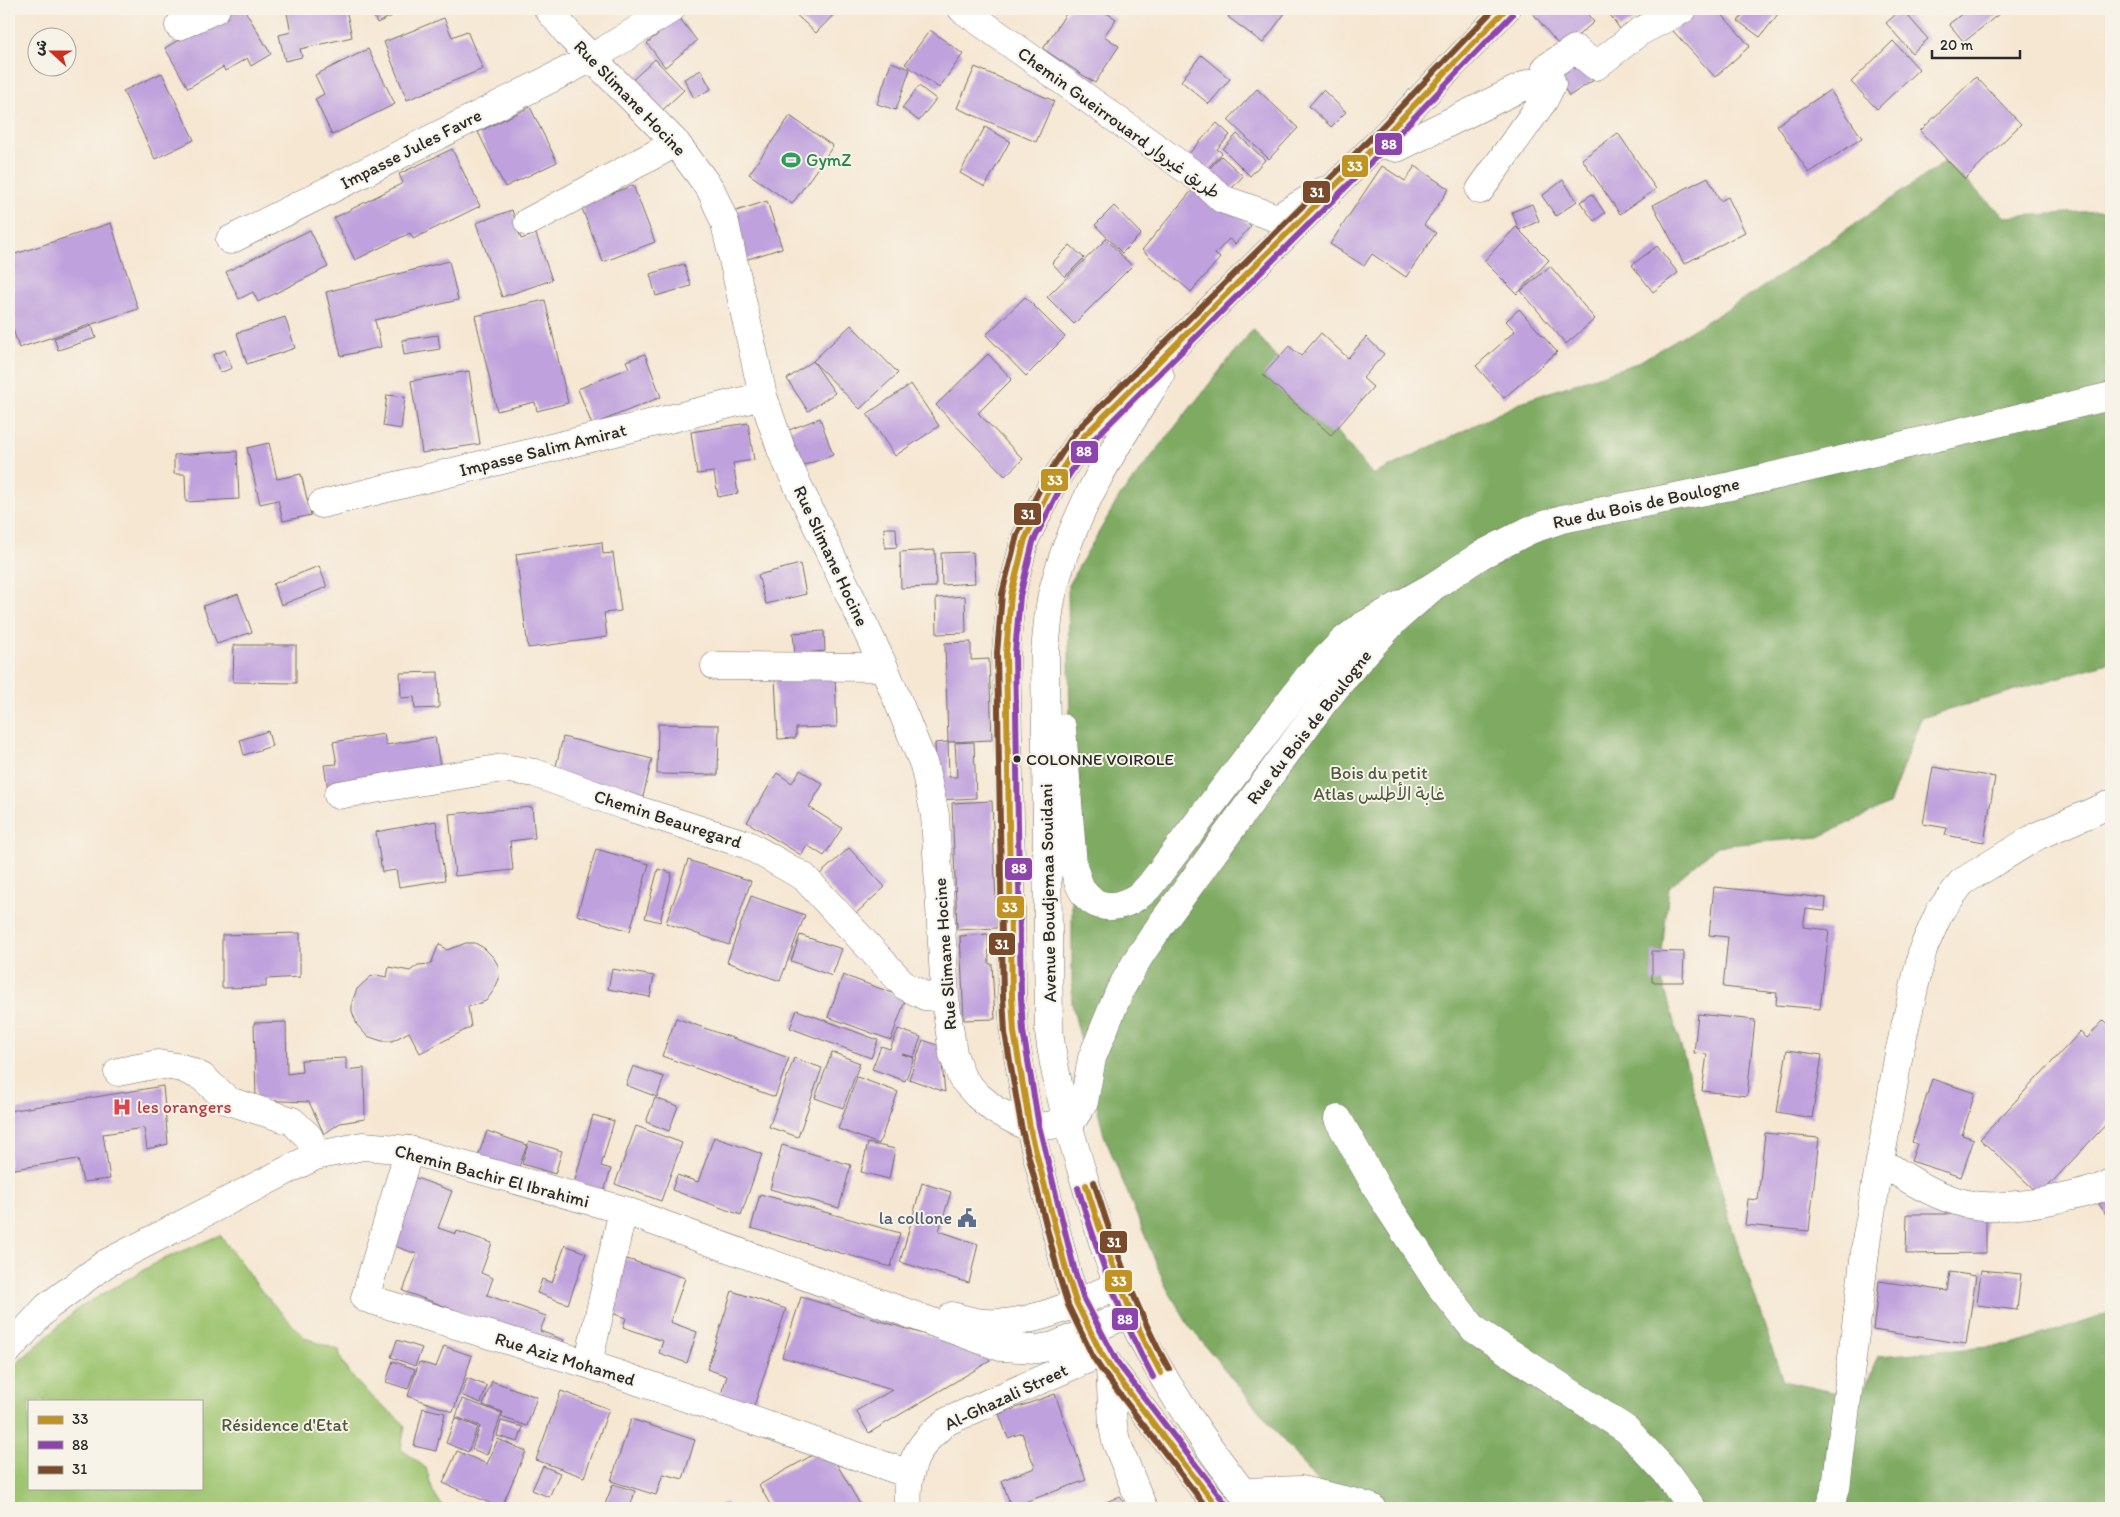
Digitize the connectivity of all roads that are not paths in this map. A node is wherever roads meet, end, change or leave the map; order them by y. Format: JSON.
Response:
{"nodes":[{"id":1,"x":216,"y":9,"type":"edge"},
{"id":2,"x":548,"y":9,"type":"edge"},
{"id":3,"x":671,"y":9,"type":"edge"},
{"id":4,"x":962,"y":9,"type":"edge"},
{"id":5,"x":1506,"y":9,"type":"edge"},
{"id":6,"x":1683,"y":9,"type":"edge"},
{"id":7,"x":179,"y":26,"type":"dead end"},
{"id":8,"x":592,"y":58,"type":"junction"},
{"id":9,"x":1552,"y":84,"type":"junction"},
{"id":10,"x":676,"y":143,"type":"junction"},
{"id":11,"x":1378,"y":143,"type":"junction"},
{"id":12,"x":1336,"y":184,"type":"junction"},
{"id":13,"x":1480,"y":190,"type":"dead end"},
{"id":14,"x":528,"y":222,"type":"dead end"},
{"id":15,"x":230,"y":240,"type":"dead end"},
{"id":16,"x":1187,"y":333,"type":"junction"},
{"id":17,"x":763,"y":396,"type":"junction"},
{"id":18,"x":2111,"y":396,"type":"edge"},
{"id":19,"x":322,"y":504,"type":"dead end"},
{"id":20,"x":1434,"y":586,"type":"junction"},
{"id":21,"x":715,"y":666,"type":"dead end"},
{"id":22,"x":884,"y":668,"type":"junction"},
{"id":23,"x":1045,"y":668,"type":"junction"},
{"id":24,"x":338,"y":795,"type":"dead end"},
{"id":25,"x":2111,"y":804,"type":"edge"},
{"id":26,"x":945,"y":998,"type":"junction"},
{"id":27,"x":118,"y":1072,"type":"dead end"},
{"id":28,"x":1338,"y":1119,"type":"dead end"},
{"id":29,"x":1067,"y":1123,"type":"junction"},
{"id":30,"x":1030,"y":1128,"type":"junction"},
{"id":31,"x":409,"y":1150,"type":"junction"},
{"id":32,"x":315,"y":1156,"type":"junction"},
{"id":33,"x":1880,"y":1161,"type":"junction"},
{"id":34,"x":2111,"y":1182,"type":"edge"},
{"id":35,"x":622,"y":1210,"type":"junction"},
{"id":36,"x":1118,"y":1285,"type":"junction"},
{"id":37,"x":869,"y":1298,"type":"junction"},
{"id":38,"x":1076,"y":1302,"type":"junction"},
{"id":39,"x":1130,"y":1313,"type":"junction"},
{"id":40,"x":9,"y":1349,"type":"edge"},
{"id":41,"x":1100,"y":1350,"type":"junction"},
{"id":42,"x":588,"y":1364,"type":"junction"},
{"id":43,"x":909,"y":1474,"type":"junction"},
{"id":44,"x":1248,"y":1500,"type":"edge"},
{"id":45,"x":908,"y":1508,"type":"edge"},
{"id":46,"x":1143,"y":1508,"type":"edge"},
{"id":47,"x":1218,"y":1508,"type":"edge"},
{"id":48,"x":1372,"y":1508,"type":"edge"},
{"id":49,"x":1692,"y":1508,"type":"edge"},
{"id":50,"x":1829,"y":1508,"type":"edge"}],
"edges":[{"from":1,"to":7,"type":"street"},
{"from":2,"to":8,"type":"street","name":"Rue Slimane Hocine"},
{"from":3,"to":8,"type":"street","name":"Impasse Jules Favre"},
{"from":4,"to":12,"type":"street","name":"Chemin Gueirrouard طريق غيروار"},
{"from":5,"to":11,"type":"street"},
{"from":6,"to":9,"type":"street"},
{"from":8,"to":10,"type":"street","name":"Rue Slimane Hocine"},
{"from":8,"to":15,"type":"street","name":"Impasse Jules Favre"},
{"from":9,"to":11,"type":"street"},
{"from":9,"to":13,"type":"street"},
{"from":10,"to":14,"type":"street"},
{"from":10,"to":17,"type":"street","name":"Rue Slimane Hocine"},
{"from":11,"to":12,"type":"street"},
{"from":12,"to":16,"type":"street"},
{"from":16,"to":23,"type":"street","name":"Avenue Boudjemaa Souidani"},
{"from":16,"to":30,"type":"street","name":"Avenue Boudjemaa Souidani"},
{"from":17,"to":19,"type":"street","name":"Impasse Salim Amirat"},
{"from":17,"to":22,"type":"street","name":"Rue Slimane Hocine"},
{"from":18,"to":20,"type":"street","name":"Rue du Bois de Boulogne"},
{"from":20,"to":23,"type":"street"},
{"from":20,"to":29,"type":"street","name":"Rue du Bois de Boulogne"},
{"from":21,"to":22,"type":"street"},
{"from":22,"to":26,"type":"street","name":"Rue Slimane Hocine"},
{"from":23,"to":29,"type":"street","name":"Avenue Boudjemaa Souidani"},
{"from":24,"to":26,"type":"street","name":"Chemin Beauregard"},
{"from":25,"to":33,"type":"street"},
{"from":26,"to":30,"type":"street","name":"Rue Slimane Hocine"},
{"from":27,"to":32,"type":"street"},
{"from":28,"to":49,"type":"street"},
{"from":29,"to":30,"type":"street"},
{"from":29,"to":36,"type":"street","name":"Avenue Boudjemaa Souidani"},
{"from":30,"to":38,"type":"street","name":"Avenue Boudjemaa Souidani"},
{"from":31,"to":32,"type":"street","name":"Chemin Bachir El Ibrahimi"},
{"from":31,"to":35,"type":"street","name":"Chemin Bachir El Ibrahimi"},
{"from":31,"to":42,"type":"street","name":"Rue Aziz Mohamed"},
{"from":32,"to":40,"type":"street","name":"Chemin Bachir El Ibrahimi"},
{"from":33,"to":34,"type":"street"},
{"from":33,"to":50,"type":"street"},
{"from":35,"to":37,"type":"street","name":"Chemin Bachir El Ibrahimi"},
{"from":35,"to":42,"type":"street"},
{"from":36,"to":38,"type":"street","name":"Chemin Bachir El Ibrahimi"},
{"from":36,"to":39,"type":"street","name":"Avenue Boudjemaa Souidani"},
{"from":37,"to":38,"type":"street","name":"Chemin Bachir El Ibrahimi"},
{"from":37,"to":41,"type":"street","name":"Chemin Bachir El Ibrahimi"},
{"from":38,"to":41,"type":"street","name":"Avenue Boudjemaa Souidani"},
{"from":39,"to":41,"type":"street","name":"Chemin Bachir El Ibrahimi"},
{"from":39,"to":44,"type":"street","name":"Avenue Boudjemaa Souidani"},
{"from":41,"to":43,"type":"street","name":"Al-Ghazali Street"},
{"from":41,"to":46,"type":"street"},
{"from":41,"to":47,"type":"street"},
{"from":42,"to":43,"type":"street","name":"Rue Aziz Mohamed"},
{"from":43,"to":45,"type":"street","name":"Al-Ghazali Street"},
{"from":44,"to":48,"type":"street"}]}
